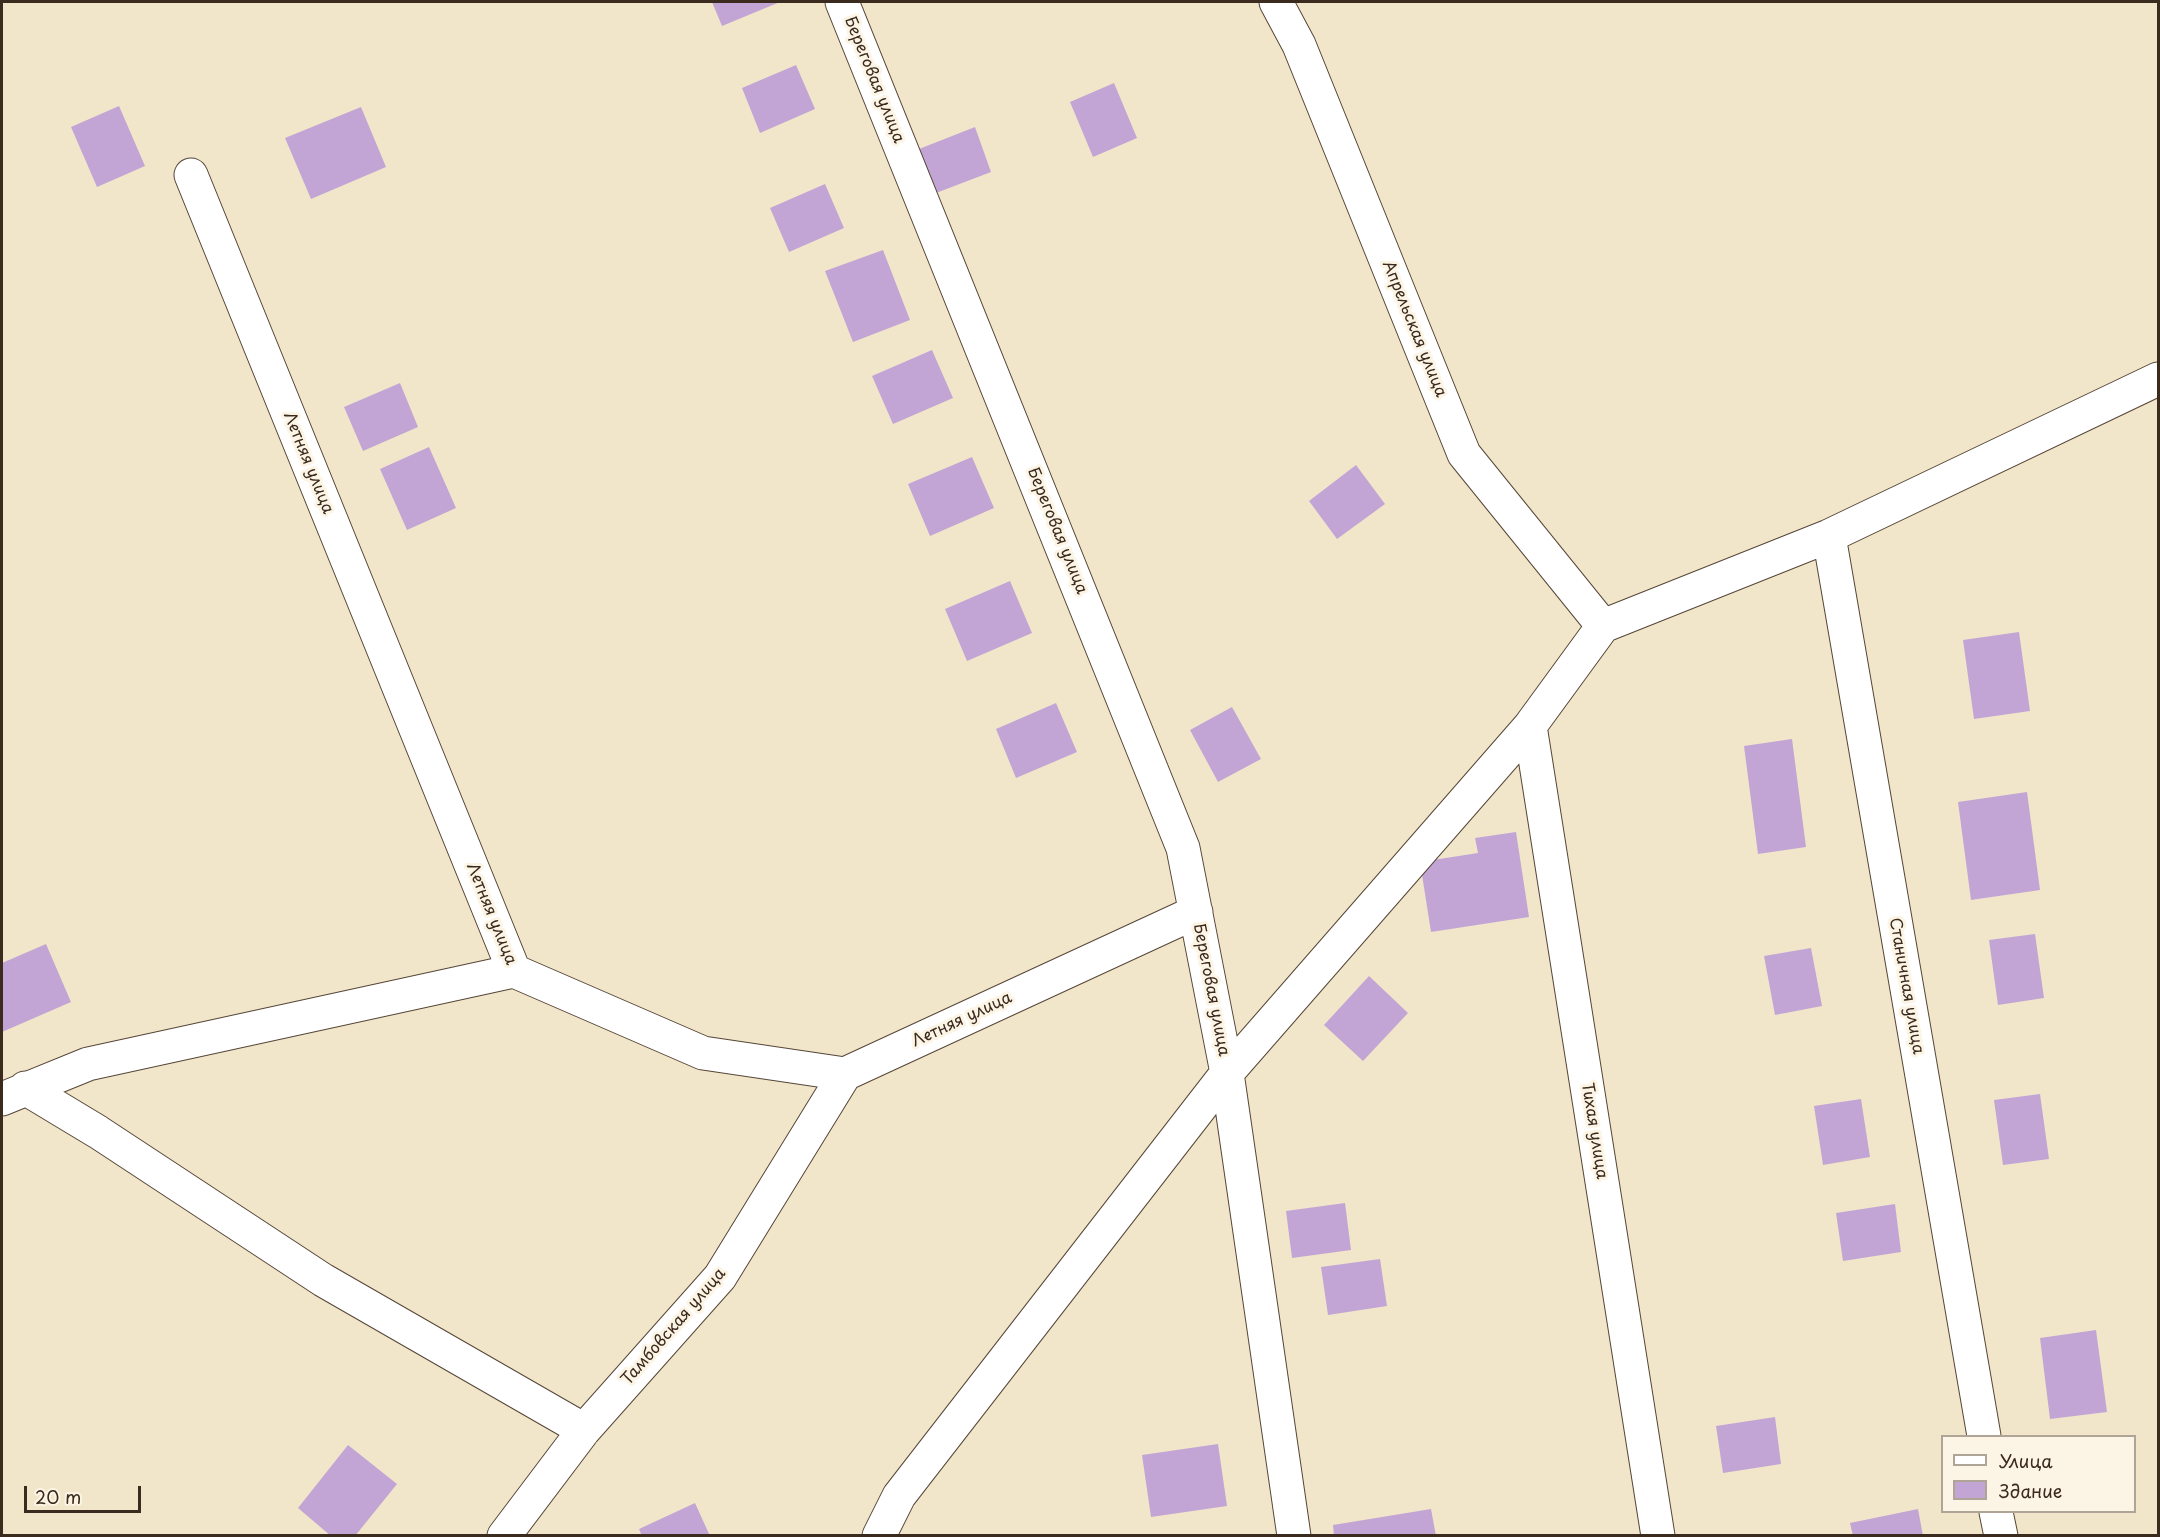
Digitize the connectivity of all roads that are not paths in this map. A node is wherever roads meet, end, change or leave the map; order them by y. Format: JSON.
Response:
{"nodes":[{"id":1,"x":843,"y":2,"type":"edge"},
{"id":2,"x":1276,"y":2,"type":"edge"},
{"id":3,"x":191,"y":175,"type":"dead end"},
{"id":4,"x":2158,"y":379,"type":"edge"},
{"id":5,"x":1828,"y":536,"type":"junction"},
{"id":6,"x":1603,"y":626,"type":"junction"},
{"id":7,"x":1530,"y":726,"type":"junction"},
{"id":8,"x":1196,"y":912,"type":"junction"},
{"id":9,"x":514,"y":971,"type":"junction"},
{"id":10,"x":1227,"y":1073,"type":"junction"},
{"id":11,"x":845,"y":1074,"type":"junction"},
{"id":12,"x":13,"y":1093,"type":"edge"},
{"id":13,"x":584,"y":1430,"type":"junction"},
{"id":14,"x":1983,"y":1435,"type":"edge"},
{"id":15,"x":1996,"y":1513,"type":"edge"},
{"id":16,"x":504,"y":1536,"type":"edge"},
{"id":17,"x":879,"y":1536,"type":"edge"},
{"id":18,"x":1294,"y":1536,"type":"edge"},
{"id":19,"x":1658,"y":1536,"type":"edge"},
{"id":20,"x":2001,"y":1536,"type":"edge"}],
"edges":[{"from":1,"to":8,"type":"street","name":"Береговая улица"},
{"from":2,"to":6,"type":"street","name":"Апрельская улица"},
{"from":3,"to":9,"type":"street","name":"Летняя улица"},
{"from":4,"to":5,"type":"street"},
{"from":5,"to":6,"type":"street"},
{"from":5,"to":14,"type":"street","name":"Станичная улица"},
{"from":6,"to":7,"type":"street"},
{"from":7,"to":10,"type":"street"},
{"from":7,"to":19,"type":"street","name":"Тихая улица"},
{"from":8,"to":10,"type":"street","name":"Береговая улица"},
{"from":8,"to":11,"type":"street","name":"Летняя улица"},
{"from":9,"to":11,"type":"street","name":"Летняя улица"},
{"from":9,"to":12,"type":"street"},
{"from":10,"to":17,"type":"street"},
{"from":10,"to":18,"type":"street"},
{"from":11,"to":13,"type":"street","name":"Тамбовская улица"},
{"from":12,"to":13,"type":"street"},
{"from":13,"to":16,"type":"street","name":"Тамбовская улица"},
{"from":15,"to":20,"type":"street"}]}
